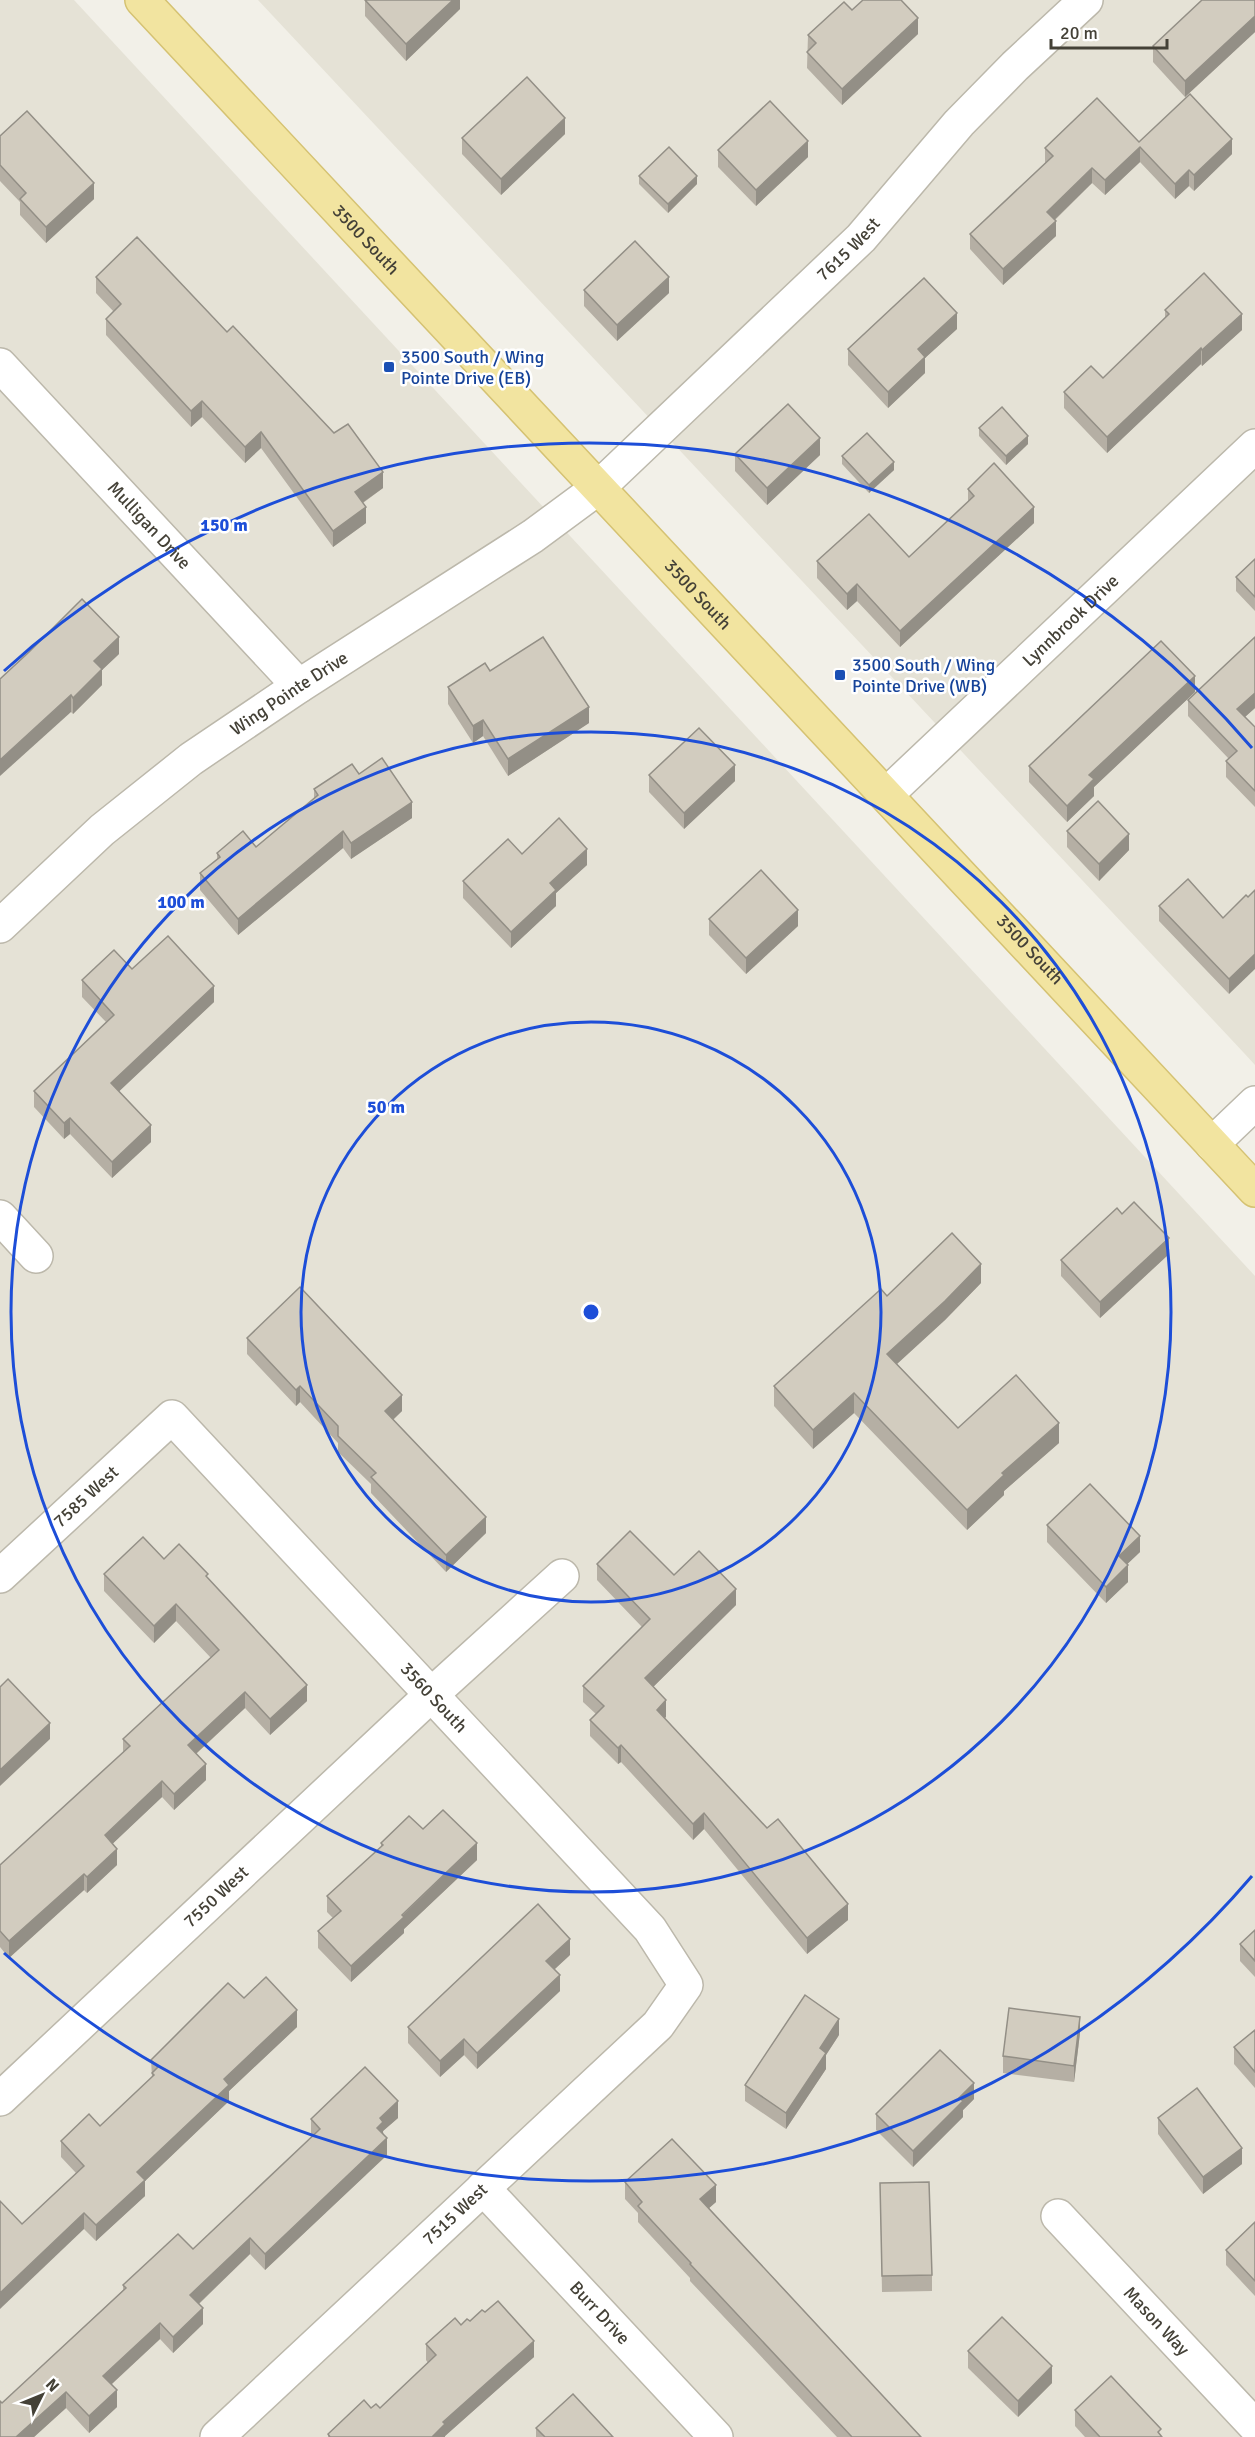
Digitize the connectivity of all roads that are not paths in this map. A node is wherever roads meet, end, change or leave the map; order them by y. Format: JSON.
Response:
{"nodes":[{"id":1,"x":142,"y":0,"type":"edge"},
{"id":2,"x":1086,"y":0,"type":"edge"},
{"id":3,"x":0,"y":365,"type":"edge"},
{"id":4,"x":1255,"y":446,"type":"edge"},
{"id":5,"x":598,"y":488,"type":"junction"},
{"id":6,"x":299,"y":686,"type":"junction"},
{"id":7,"x":885,"y":795,"type":"junction"},
{"id":8,"x":0,"y":926,"type":"edge"},
{"id":9,"x":1255,"y":1103,"type":"edge"},
{"id":10,"x":1212,"y":1144,"type":"junction"},
{"id":11,"x":1255,"y":1190,"type":"edge"},
{"id":12,"x":0,"y":1217,"type":"edge"},
{"id":13,"x":36,"y":1256,"type":"dead end"},
{"id":14,"x":172,"y":1417,"type":"joint"},
{"id":15,"x":0,"y":1576,"type":"edge"},
{"id":16,"x":562,"y":1576,"type":"dead end"},
{"id":17,"x":430,"y":1695,"type":"junction"},
{"id":18,"x":686,"y":1985,"type":"joint"},
{"id":19,"x":0,"y":2099,"type":"edge"},
{"id":20,"x":483,"y":2188,"type":"junction"},
{"id":21,"x":1059,"y":2216,"type":"dead end"},
{"id":22,"x":1255,"y":2426,"type":"edge"},
{"id":23,"x":217,"y":2437,"type":"edge"},
{"id":24,"x":716,"y":2437,"type":"edge"}],
"edges":[{"from":1,"to":5,"type":"main road","name":"3500 South"},
{"from":2,"to":5,"type":"street","name":"7615 West"},
{"from":3,"to":6,"type":"street","name":"Mulligan Drive"},
{"from":4,"to":7,"type":"street","name":"Lynnbrook Drive"},
{"from":5,"to":6,"type":"street","name":"Wing Pointe Drive"},
{"from":5,"to":7,"type":"main road","name":"3500 South"},
{"from":6,"to":8,"type":"street","name":"Wing Pointe Drive"},
{"from":7,"to":10,"type":"main road","name":"3500 South"},
{"from":9,"to":10,"type":"street"},
{"from":10,"to":11,"type":"main road","name":"3500 South"},
{"from":12,"to":13,"type":"street"},
{"from":14,"to":15,"type":"street","name":"7585 West"},
{"from":14,"to":17,"type":"street","name":"3560 South"},
{"from":16,"to":17,"type":"street","name":"7550 West"},
{"from":17,"to":18,"type":"street","name":"3560 South"},
{"from":17,"to":19,"type":"street","name":"7550 West"},
{"from":18,"to":20,"type":"street","name":"7515 West"},
{"from":20,"to":23,"type":"street","name":"7515 West"},
{"from":20,"to":24,"type":"street","name":"Burr Drive"},
{"from":21,"to":22,"type":"street","name":"Mason Way"}]}
